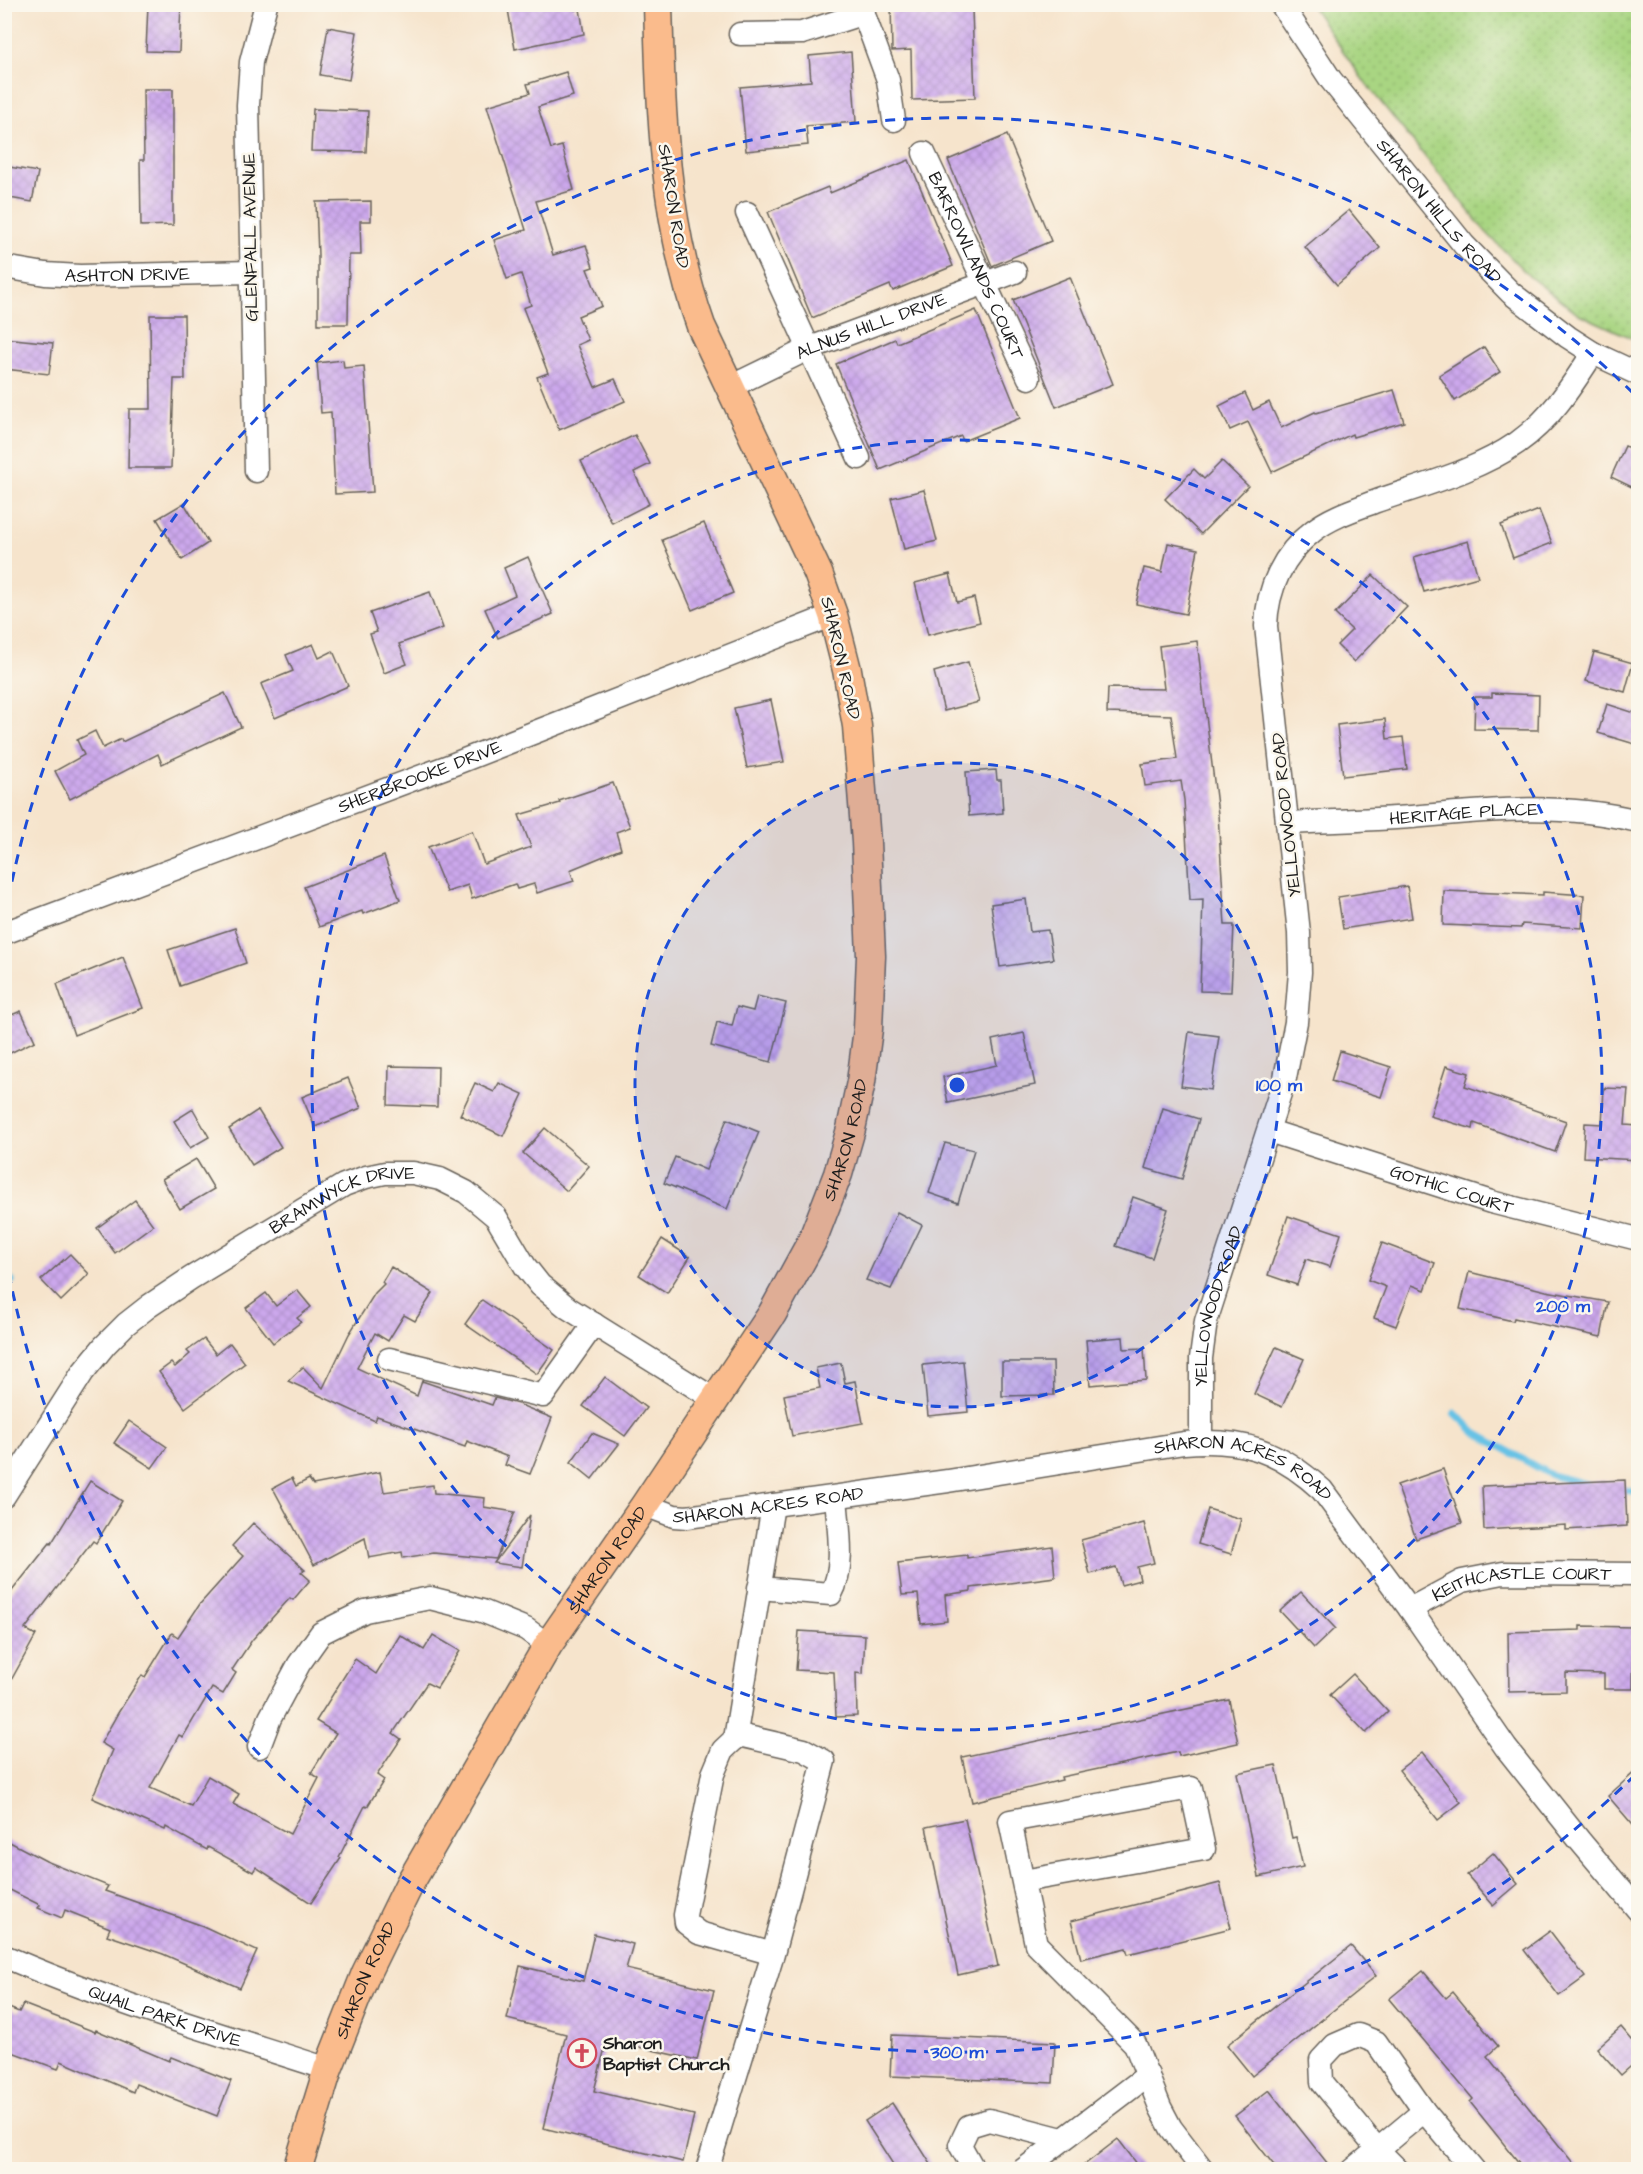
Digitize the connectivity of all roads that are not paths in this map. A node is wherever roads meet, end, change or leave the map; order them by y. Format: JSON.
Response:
{"nodes":[{"id":1,"x":266,"y":4,"type":"edge"},
{"id":2,"x":658,"y":4,"type":"edge"},
{"id":3,"x":1281,"y":4,"type":"edge"},
{"id":4,"x":862,"y":9,"type":"edge"},
{"id":5,"x":740,"y":34,"type":"dead end"},
{"id":6,"x":894,"y":120,"type":"dead end"},
{"id":7,"x":924,"y":153,"type":"dead end"},
{"id":8,"x":747,"y":213,"type":"dead end"},
{"id":9,"x":4,"y":267,"type":"edge"},
{"id":10,"x":252,"y":272,"type":"junction"},
{"id":11,"x":1015,"y":272,"type":"dead end"},
{"id":12,"x":986,"y":282,"type":"junction"},
{"id":13,"x":810,"y":348,"type":"junction"},
{"id":14,"x":1593,"y":353,"type":"junction"},
{"id":15,"x":1638,"y":374,"type":"edge"},
{"id":16,"x":1029,"y":378,"type":"dead end"},
{"id":17,"x":730,"y":387,"type":"junction"},
{"id":18,"x":859,"y":458,"type":"dead end"},
{"id":19,"x":256,"y":471,"type":"dead end"},
{"id":20,"x":833,"y":615,"type":"junction"},
{"id":21,"x":1638,"y":821,"type":"edge"},
{"id":22,"x":1287,"y":824,"type":"junction"},
{"id":23,"x":4,"y":933,"type":"edge"},
{"id":24,"x":1269,"y":1131,"type":"junction"},
{"id":25,"x":1638,"y":1239,"type":"edge"},
{"id":26,"x":594,"y":1324,"type":"junction"},
{"id":27,"x":389,"y":1359,"type":"dead end"},
{"id":28,"x":714,"y":1399,"type":"junction"},
{"id":29,"x":1201,"y":1442,"type":"junction"},
{"id":30,"x":8,"y":1483,"type":"edge"},
{"id":31,"x":836,"y":1497,"type":"junction"},
{"id":32,"x":645,"y":1505,"type":"junction"},
{"id":33,"x":773,"y":1506,"type":"junction"},
{"id":34,"x":1638,"y":1574,"type":"edge"},
{"id":35,"x":759,"y":1588,"type":"junction"},
{"id":36,"x":1410,"y":1609,"type":"junction"},
{"id":37,"x":548,"y":1644,"type":"junction"},
{"id":38,"x":735,"y":1739,"type":"junction"},
{"id":39,"x":259,"y":1747,"type":"dead end"},
{"id":40,"x":1023,"y":1881,"type":"junction"},
{"id":41,"x":1638,"y":1910,"type":"edge"},
{"id":42,"x":773,"y":1954,"type":"junction"},
{"id":43,"x":4,"y":1956,"type":"edge"},
{"id":44,"x":328,"y":2069,"type":"junction"},
{"id":45,"x":1148,"y":2075,"type":"junction"},
{"id":46,"x":1424,"y":2111,"type":"junction"},
{"id":47,"x":1062,"y":2139,"type":"junction"},
{"id":48,"x":1378,"y":2150,"type":"junction"},
{"id":49,"x":297,"y":2169,"type":"edge"},
{"id":50,"x":707,"y":2169,"type":"edge"},
{"id":51,"x":974,"y":2169,"type":"edge"},
{"id":52,"x":1023,"y":2169,"type":"edge"},
{"id":53,"x":1203,"y":2169,"type":"edge"},
{"id":54,"x":1353,"y":2169,"type":"edge"},
{"id":55,"x":1398,"y":2169,"type":"edge"},
{"id":56,"x":1474,"y":2169,"type":"edge"}],
"edges":[{"from":1,"to":10,"type":"street","name":"GLENFALL AVENUE"},
{"from":2,"to":17,"type":"main road","name":"SHARON ROAD"},
{"from":3,"to":14,"type":"street","name":"SHARON HILLS ROAD"},
{"from":4,"to":5,"type":"street"},
{"from":4,"to":6,"type":"street"},
{"from":7,"to":12,"type":"street","name":"BARROWLANDS COURT"},
{"from":8,"to":13,"type":"street"},
{"from":9,"to":10,"type":"street","name":"ASHTON DRIVE"},
{"from":10,"to":19,"type":"street","name":"GLENFALL AVENUE"},
{"from":11,"to":12,"type":"street","name":"ALNUS HILL DRIVE"},
{"from":12,"to":13,"type":"street","name":"ALNUS HILL DRIVE"},
{"from":12,"to":16,"type":"street","name":"BARROWLANDS COURT"},
{"from":13,"to":17,"type":"street","name":"ALNUS HILL DRIVE"},
{"from":13,"to":18,"type":"street"},
{"from":14,"to":15,"type":"street","name":"SHARON HILLS ROAD"},
{"from":14,"to":22,"type":"street","name":"YELLOWOOD ROAD"},
{"from":17,"to":20,"type":"main road","name":"SHARON ROAD"},
{"from":20,"to":23,"type":"street","name":"SHERBROOKE DRIVE"},
{"from":20,"to":28,"type":"main road","name":"SHARON ROAD"},
{"from":21,"to":22,"type":"street","name":"HERITAGE PLACE"},
{"from":22,"to":24,"type":"street","name":"YELLOWOOD ROAD"},
{"from":24,"to":25,"type":"street","name":"GOTHIC COURT"},
{"from":24,"to":29,"type":"street","name":"YELLOWOOD ROAD"},
{"from":26,"to":27,"type":"street"},
{"from":26,"to":28,"type":"street","name":"BRAMWYCK DRIVE"},
{"from":26,"to":30,"type":"street","name":"BRAMWYCK DRIVE"},
{"from":28,"to":32,"type":"main road","name":"SHARON ROAD"},
{"from":29,"to":31,"type":"street","name":"SHARON ACRES ROAD"},
{"from":29,"to":36,"type":"street","name":"SHARON ACRES ROAD"},
{"from":31,"to":33,"type":"street","name":"SHARON ACRES ROAD"},
{"from":31,"to":35,"type":"street"},
{"from":32,"to":33,"type":"street","name":"SHARON ACRES ROAD"},
{"from":32,"to":37,"type":"main road","name":"SHARON ROAD"},
{"from":33,"to":35,"type":"street"},
{"from":34,"to":36,"type":"street","name":"KEITHCASTLE COURT"},
{"from":35,"to":38,"type":"street"},
{"from":36,"to":41,"type":"street","name":"SHARON ACRES ROAD"},
{"from":37,"to":39,"type":"street"},
{"from":37,"to":44,"type":"main road","name":"SHARON ROAD"},
{"from":38,"to":42,"type":"street"},
{"from":38,"to":42,"type":"street"},
{"from":40,"to":40,"type":"street"},
{"from":40,"to":45,"type":"street"},
{"from":42,"to":50,"type":"street"},
{"from":43,"to":44,"type":"street","name":"QUAIL PARK DRIVE"},
{"from":44,"to":49,"type":"main road","name":"SHARON ROAD"},
{"from":45,"to":47,"type":"street"},
{"from":45,"to":53,"type":"street"},
{"from":46,"to":48,"type":"street"},
{"from":46,"to":48,"type":"street"},
{"from":46,"to":56,"type":"street"},
{"from":47,"to":51,"type":"street"},
{"from":47,"to":52,"type":"street"},
{"from":48,"to":54,"type":"street"},
{"from":48,"to":55,"type":"street"}]}
